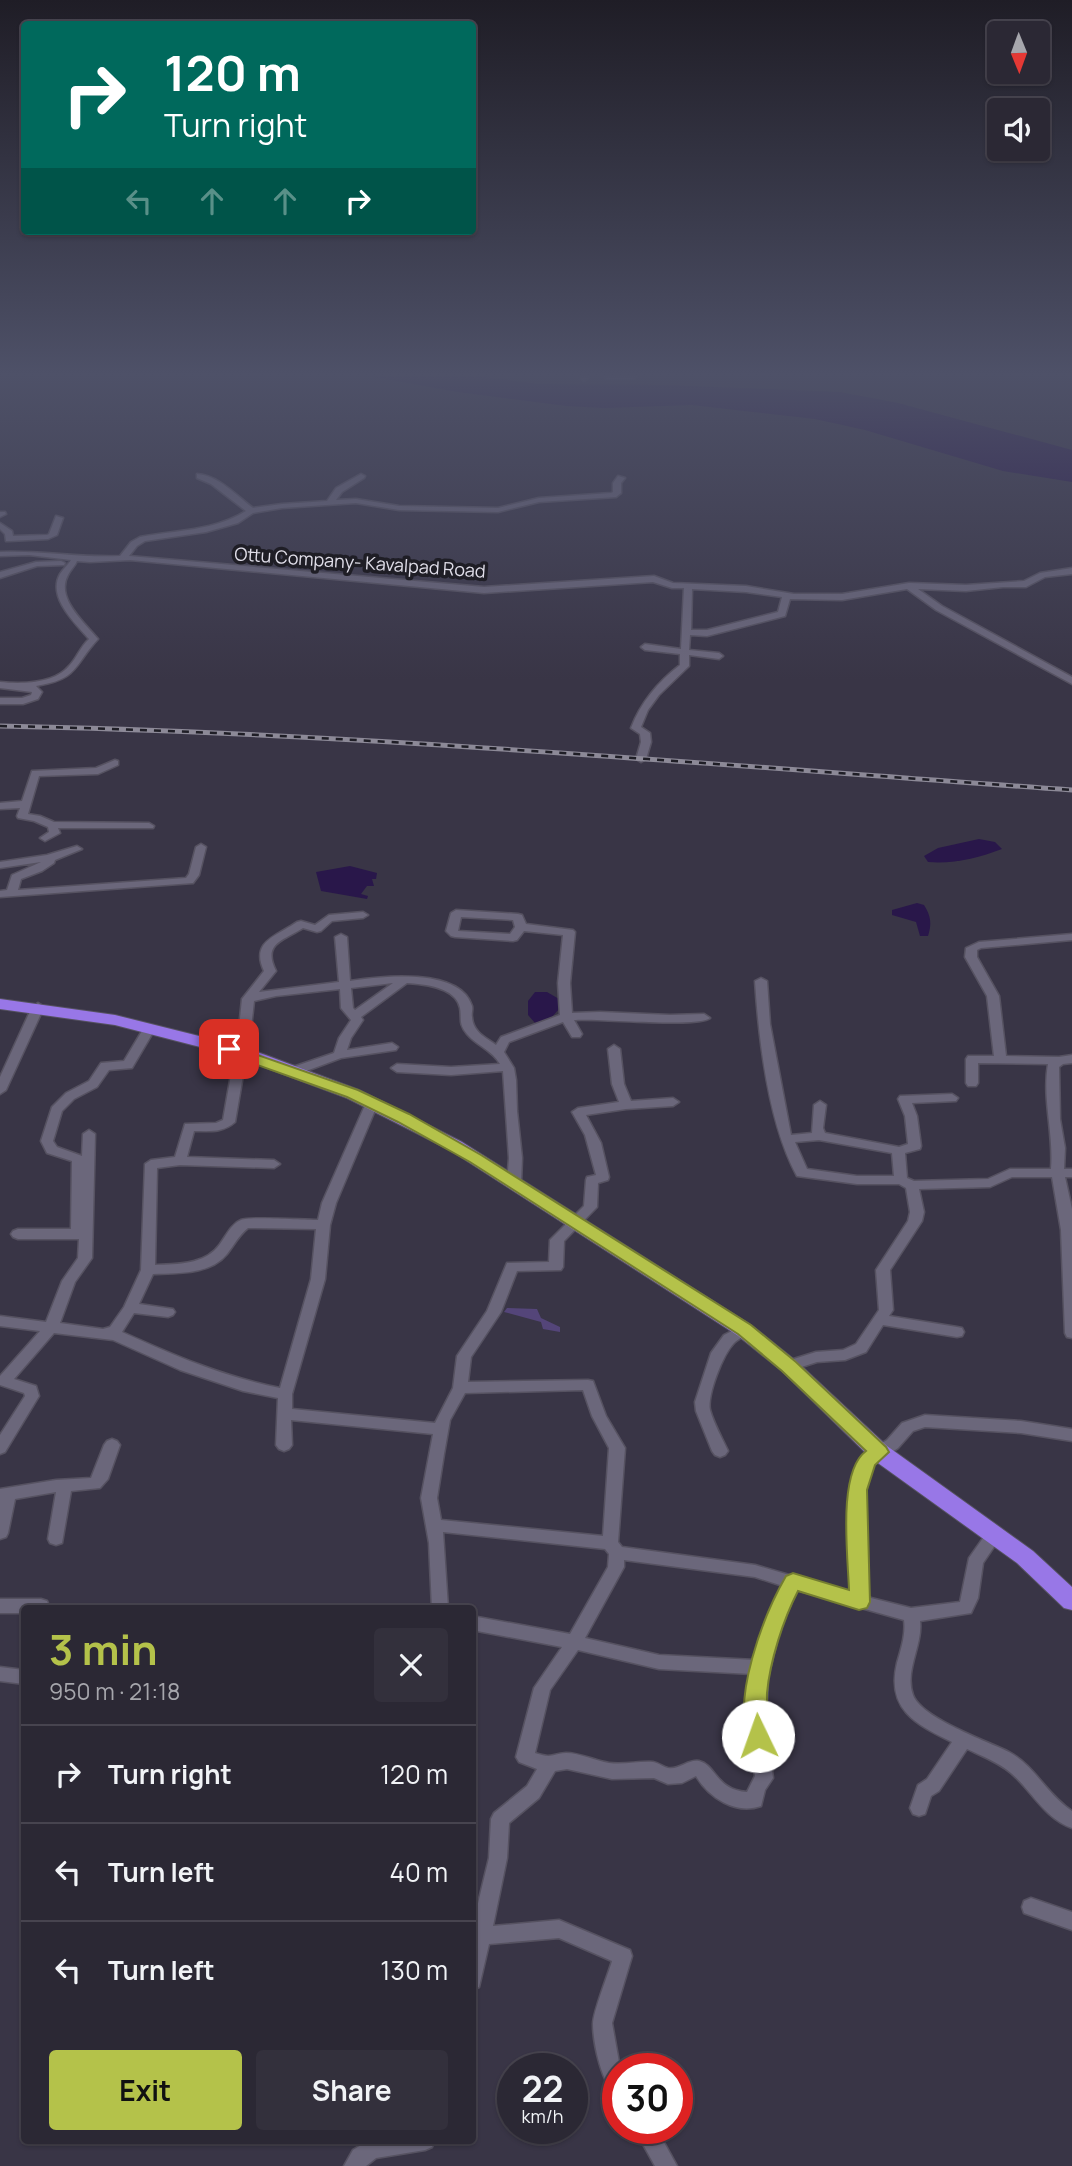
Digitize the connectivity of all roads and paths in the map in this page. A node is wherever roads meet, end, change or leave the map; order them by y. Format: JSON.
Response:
{"nodes":[{"id":1,"x":205,"y":478,"type":"edge"},
{"id":2,"x":357,"y":478,"type":"edge"},
{"id":3,"x":621,"y":478,"type":"dead end"},
{"id":4,"x":331,"y":501,"type":"junction"},
{"id":5,"x":251,"y":511,"type":"junction"},
{"id":6,"x":59,"y":518,"type":"dead end"},
{"id":7,"x":0,"y":524,"type":"edge"},
{"id":8,"x":9,"y":539,"type":"junction"},
{"id":9,"x":1,"y":554,"type":"edge"},
{"id":10,"x":123,"y":558,"type":"junction"},
{"id":11,"x":85,"y":559,"type":"junction"},
{"id":12,"x":74,"y":562,"type":"junction"},
{"id":13,"x":1072,"y":571,"type":"edge"},
{"id":14,"x":0,"y":575,"type":"edge"},
{"id":15,"x":688,"y":586,"type":"junction"},
{"id":16,"x":909,"y":586,"type":"junction"},
{"id":17,"x":786,"y":597,"type":"junction"},
{"id":18,"x":686,"y":632,"type":"junction"},
{"id":19,"x":645,"y":647,"type":"dead end"},
{"id":20,"x":684,"y":651,"type":"junction"},
{"id":21,"x":719,"y":656,"type":"dead end"},
{"id":22,"x":1072,"y":681,"type":"edge"},
{"id":23,"x":0,"y":685,"type":"edge"},
{"id":24,"x":22,"y":685,"type":"junction"},
{"id":25,"x":0,"y":701,"type":"edge"},
{"id":26,"x":641,"y":759,"type":"dead end"},
{"id":27,"x":115,"y":763,"type":"dead end"},
{"id":28,"x":26,"y":804,"type":"junction"},
{"id":29,"x":0,"y":806,"type":"edge"},
{"id":30,"x":51,"y":825,"type":"junction"},
{"id":31,"x":149,"y":826,"type":"dead end"},
{"id":32,"x":45,"y":838,"type":"dead end"},
{"id":33,"x":201,"y":847,"type":"dead end"},
{"id":34,"x":78,"y":849,"type":"dead end"},
{"id":35,"x":49,"y":858,"type":"junction"},
{"id":36,"x":0,"y":865,"type":"edge"},
{"id":37,"x":6,"y":894,"type":"edge"},
{"id":38,"x":363,"y":915,"type":"dead end"},
{"id":39,"x":521,"y":927,"type":"junction"},
{"id":40,"x":341,"y":937,"type":"dead end"},
{"id":41,"x":1072,"y":937,"type":"edge"},
{"id":42,"x":404,"y":980,"type":"junction"},
{"id":43,"x":761,"y":981,"type":"dead end"},
{"id":44,"x":345,"y":986,"type":"junction"},
{"id":45,"x":248,"y":999,"type":"junction"},
{"id":46,"x":0,"y":1004,"type":"edge"},
{"id":47,"x":38,"y":1007,"type":"junction"},
{"id":48,"x":354,"y":1017,"type":"junction"},
{"id":49,"x":566,"y":1017,"type":"junction"},
{"id":50,"x":704,"y":1018,"type":"dead end"},
{"id":51,"x":149,"y":1029,"type":"junction"},
{"id":52,"x":576,"y":1034,"type":"dead end"},
{"id":53,"x":392,"y":1047,"type":"dead end"},
{"id":54,"x":614,"y":1049,"type":"dead end"},
{"id":55,"x":235,"y":1051,"type":"junction"},
{"id":56,"x":498,"y":1051,"type":"junction"},
{"id":57,"x":339,"y":1055,"type":"junction"},
{"id":58,"x":1000,"y":1060,"type":"junction"},
{"id":59,"x":1066,"y":1060,"type":"edge"},
{"id":60,"x":507,"y":1067,"type":"junction"},
{"id":61,"x":397,"y":1068,"type":"dead end"},
{"id":62,"x":294,"y":1071,"type":"junction"},
{"id":63,"x":972,"y":1083,"type":"dead end"},
{"id":64,"x":0,"y":1090,"type":"edge"},
{"id":65,"x":952,"y":1098,"type":"dead end"},
{"id":66,"x":673,"y":1102,"type":"dead end"},
{"id":67,"x":372,"y":1103,"type":"junction"},
{"id":68,"x":626,"y":1105,"type":"junction"},
{"id":69,"x":820,"y":1105,"type":"dead end"},
{"id":70,"x":89,"y":1134,"type":"dead end"},
{"id":71,"x":819,"y":1136,"type":"junction"},
{"id":72,"x":789,"y":1139,"type":"junction"},
{"id":73,"x":898,"y":1151,"type":"junction"},
{"id":74,"x":180,"y":1161,"type":"junction"},
{"id":75,"x":274,"y":1164,"type":"dead end"},
{"id":76,"x":1072,"y":1172,"type":"edge"},
{"id":77,"x":1057,"y":1173,"type":"junction"},
{"id":78,"x":514,"y":1183,"type":"junction"},
{"id":79,"x":906,"y":1183,"type":"junction"},
{"id":80,"x":576,"y":1223,"type":"junction"},
{"id":81,"x":323,"y":1226,"type":"junction"},
{"id":82,"x":18,"y":1234,"type":"dead end"},
{"id":83,"x":83,"y":1234,"type":"junction"},
{"id":84,"x":1072,"y":1255,"type":"edge"},
{"id":85,"x":148,"y":1270,"type":"junction"},
{"id":86,"x":130,"y":1308,"type":"junction"},
{"id":87,"x":168,"y":1312,"type":"dead end"},
{"id":88,"x":880,"y":1320,"type":"junction"},
{"id":89,"x":0,"y":1321,"type":"edge"},
{"id":90,"x":51,"y":1327,"type":"junction"},
{"id":91,"x":744,"y":1330,"type":"junction"},
{"id":92,"x":957,"y":1332,"type":"dead end"},
{"id":93,"x":106,"y":1333,"type":"junction"},
{"id":94,"x":1072,"y":1333,"type":"edge"},
{"id":95,"x":789,"y":1366,"type":"junction"},
{"id":96,"x":460,"y":1388,"type":"junction"},
{"id":97,"x":285,"y":1394,"type":"junction"},
{"id":98,"x":287,"y":1413,"type":"junction"},
{"id":99,"x":441,"y":1429,"type":"junction"},
{"id":100,"x":1072,"y":1435,"type":"edge"},
{"id":101,"x":112,"y":1445,"type":"dead end"},
{"id":102,"x":284,"y":1445,"type":"dead end"},
{"id":103,"x":0,"y":1448,"type":"edge"},
{"id":104,"x":720,"y":1451,"type":"dead end"},
{"id":105,"x":879,"y":1452,"type":"junction"},
{"id":106,"x":64,"y":1488,"type":"junction"},
{"id":107,"x":4,"y":1495,"type":"edge"},
{"id":108,"x":434,"y":1525,"type":"junction"},
{"id":109,"x":0,"y":1533,"type":"edge"},
{"id":110,"x":994,"y":1535,"type":"junction"},
{"id":111,"x":55,"y":1539,"type":"dead end"},
{"id":112,"x":613,"y":1548,"type":"junction"},
{"id":113,"x":793,"y":1581,"type":"junction"},
{"id":114,"x":1072,"y":1601,"type":"edge"},
{"id":115,"x":859,"y":1602,"type":"junction"},
{"id":116,"x":440,"y":1605,"type":"edge"},
{"id":117,"x":0,"y":1606,"type":"edge"},
{"id":118,"x":21,"y":1606,"type":"edge"},
{"id":119,"x":911,"y":1615,"type":"junction"},
{"id":120,"x":476,"y":1624,"type":"edge"},
{"id":121,"x":575,"y":1642,"type":"junction"},
{"id":122,"x":761,"y":1667,"type":"junction"},
{"id":123,"x":0,"y":1674,"type":"edge"},
{"id":124,"x":21,"y":1677,"type":"edge"},
{"id":125,"x":963,"y":1740,"type":"junction"},
{"id":126,"x":549,"y":1765,"type":"junction"},
{"id":127,"x":919,"y":1808,"type":"dead end"},
{"id":128,"x":1072,"y":1820,"type":"edge"},
{"id":129,"x":1031,"y":1907,"type":"dead end"},
{"id":130,"x":1072,"y":1921,"type":"edge"},
{"id":131,"x":478,"y":1937,"type":"edge"},
{"id":132,"x":607,"y":2053,"type":"edge"},
{"id":133,"x":400,"y":2144,"type":"edge"},
{"id":134,"x":654,"y":2144,"type":"edge"},
{"id":135,"x":354,"y":2166,"type":"edge"},
{"id":136,"x":667,"y":2166,"type":"edge"}],
"edges":[{"from":1,"to":5,"type":"street"},
{"from":2,"to":4,"type":"street"},
{"from":3,"to":4,"type":"street"},
{"from":4,"to":5,"type":"street"},
{"from":5,"to":10,"type":"street"},
{"from":6,"to":8,"type":"street"},
{"from":7,"to":8,"type":"street"},
{"from":8,"to":9,"type":"street"},
{"from":9,"to":11,"type":"street","name":"Ottu Company- Kavalpad Road"},
{"from":10,"to":11,"type":"street","name":"Ottu Company- Kavalpad Road"},
{"from":10,"to":15,"type":"street","name":"Ottu Company- Kavalpad Road"},
{"from":11,"to":12,"type":"street"},
{"from":12,"to":14,"type":"street"},
{"from":12,"to":24,"type":"street"},
{"from":13,"to":16,"type":"street","name":"Ottu Company- Kavalpad Road"},
{"from":15,"to":17,"type":"street","name":"Ottu Company- Kavalpad Road"},
{"from":15,"to":18,"type":"street"},
{"from":16,"to":17,"type":"street","name":"Ottu Company- Kavalpad Road"},
{"from":16,"to":22,"type":"street"},
{"from":17,"to":18,"type":"street"},
{"from":18,"to":20,"type":"street"},
{"from":19,"to":20,"type":"street"},
{"from":20,"to":21,"type":"street"},
{"from":20,"to":26,"type":"street"},
{"from":23,"to":24,"type":"street"},
{"from":24,"to":25,"type":"street"},
{"from":27,"to":28,"type":"street"},
{"from":28,"to":29,"type":"street"},
{"from":28,"to":30,"type":"street"},
{"from":30,"to":31,"type":"street"},
{"from":30,"to":32,"type":"street"},
{"from":33,"to":37,"type":"street"},
{"from":34,"to":35,"type":"street"},
{"from":35,"to":36,"type":"street"},
{"from":35,"to":37,"type":"street"},
{"from":38,"to":45,"type":"street"},
{"from":39,"to":39,"type":"street"},
{"from":39,"to":49,"type":"street"},
{"from":40,"to":44,"type":"street"},
{"from":41,"to":58,"type":"street"},
{"from":42,"to":44,"type":"street"},
{"from":42,"to":48,"type":"street"},
{"from":42,"to":56,"type":"street"},
{"from":43,"to":72,"type":"street"},
{"from":44,"to":45,"type":"street"},
{"from":44,"to":48,"type":"street"},
{"from":45,"to":55,"type":"street"},
{"from":46,"to":47,"type":"highway"},
{"from":47,"to":51,"type":"highway"},
{"from":47,"to":64,"type":"street"},
{"from":48,"to":57,"type":"street"},
{"from":49,"to":50,"type":"street"},
{"from":49,"to":52,"type":"street"},
{"from":49,"to":56,"type":"street"},
{"from":51,"to":55,"type":"highway"},
{"from":51,"to":83,"type":"street"},
{"from":53,"to":57,"type":"street"},
{"from":54,"to":68,"type":"street"},
{"from":55,"to":62,"type":"highway"},
{"from":55,"to":74,"type":"street"},
{"from":56,"to":60,"type":"street"},
{"from":57,"to":62,"type":"street"},
{"from":58,"to":59,"type":"street"},
{"from":58,"to":63,"type":"street"},
{"from":59,"to":77,"type":"street"},
{"from":60,"to":61,"type":"street"},
{"from":60,"to":78,"type":"street"},
{"from":62,"to":67,"type":"highway"},
{"from":65,"to":73,"type":"street"},
{"from":66,"to":68,"type":"street"},
{"from":67,"to":78,"type":"highway"},
{"from":67,"to":81,"type":"street"},
{"from":68,"to":80,"type":"street"},
{"from":69,"to":71,"type":"street"},
{"from":70,"to":83,"type":"street"},
{"from":71,"to":72,"type":"street"},
{"from":71,"to":73,"type":"street"},
{"from":72,"to":79,"type":"street"},
{"from":73,"to":79,"type":"street"},
{"from":74,"to":75,"type":"street"},
{"from":74,"to":85,"type":"street"},
{"from":76,"to":77,"type":"street"},
{"from":77,"to":79,"type":"street"},
{"from":77,"to":84,"type":"street"},
{"from":78,"to":80,"type":"highway"},
{"from":79,"to":88,"type":"street"},
{"from":80,"to":91,"type":"highway"},
{"from":80,"to":96,"type":"street"},
{"from":81,"to":85,"type":"street"},
{"from":81,"to":97,"type":"street"},
{"from":82,"to":83,"type":"street"},
{"from":83,"to":90,"type":"street"},
{"from":84,"to":94,"type":"street"},
{"from":85,"to":86,"type":"street"},
{"from":86,"to":87,"type":"street"},
{"from":86,"to":93,"type":"street"},
{"from":88,"to":92,"type":"street"},
{"from":88,"to":95,"type":"street"},
{"from":89,"to":90,"type":"street"},
{"from":90,"to":93,"type":"street"},
{"from":90,"to":103,"type":"street"},
{"from":91,"to":95,"type":"highway"},
{"from":91,"to":104,"type":"street"},
{"from":93,"to":97,"type":"street"},
{"from":95,"to":105,"type":"highway"},
{"from":96,"to":99,"type":"street"},
{"from":96,"to":112,"type":"street"},
{"from":97,"to":98,"type":"street"},
{"from":98,"to":99,"type":"street"},
{"from":98,"to":102,"type":"street"},
{"from":99,"to":108,"type":"street"},
{"from":100,"to":105,"type":"street"},
{"from":101,"to":106,"type":"street"},
{"from":105,"to":110,"type":"highway"},
{"from":105,"to":115,"type":"street"},
{"from":106,"to":107,"type":"street"},
{"from":106,"to":111,"type":"street"},
{"from":107,"to":109,"type":"street"},
{"from":108,"to":112,"type":"street"},
{"from":108,"to":116,"type":"street"},
{"from":110,"to":114,"type":"highway"},
{"from":110,"to":119,"type":"street"},
{"from":112,"to":113,"type":"street"},
{"from":112,"to":121,"type":"street"},
{"from":113,"to":115,"type":"street"},
{"from":113,"to":122,"type":"street"},
{"from":115,"to":119,"type":"street"},
{"from":117,"to":118,"type":"street"},
{"from":119,"to":125,"type":"street"},
{"from":120,"to":121,"type":"street"},
{"from":121,"to":122,"type":"street"},
{"from":121,"to":126,"type":"street"},
{"from":122,"to":126,"type":"street"},
{"from":123,"to":124,"type":"street"},
{"from":125,"to":127,"type":"street"},
{"from":125,"to":128,"type":"street"},
{"from":126,"to":131,"type":"street"},
{"from":129,"to":130,"type":"street"},
{"from":131,"to":132,"type":"street"},
{"from":133,"to":135,"type":"street"},
{"from":134,"to":136,"type":"street"}]}
